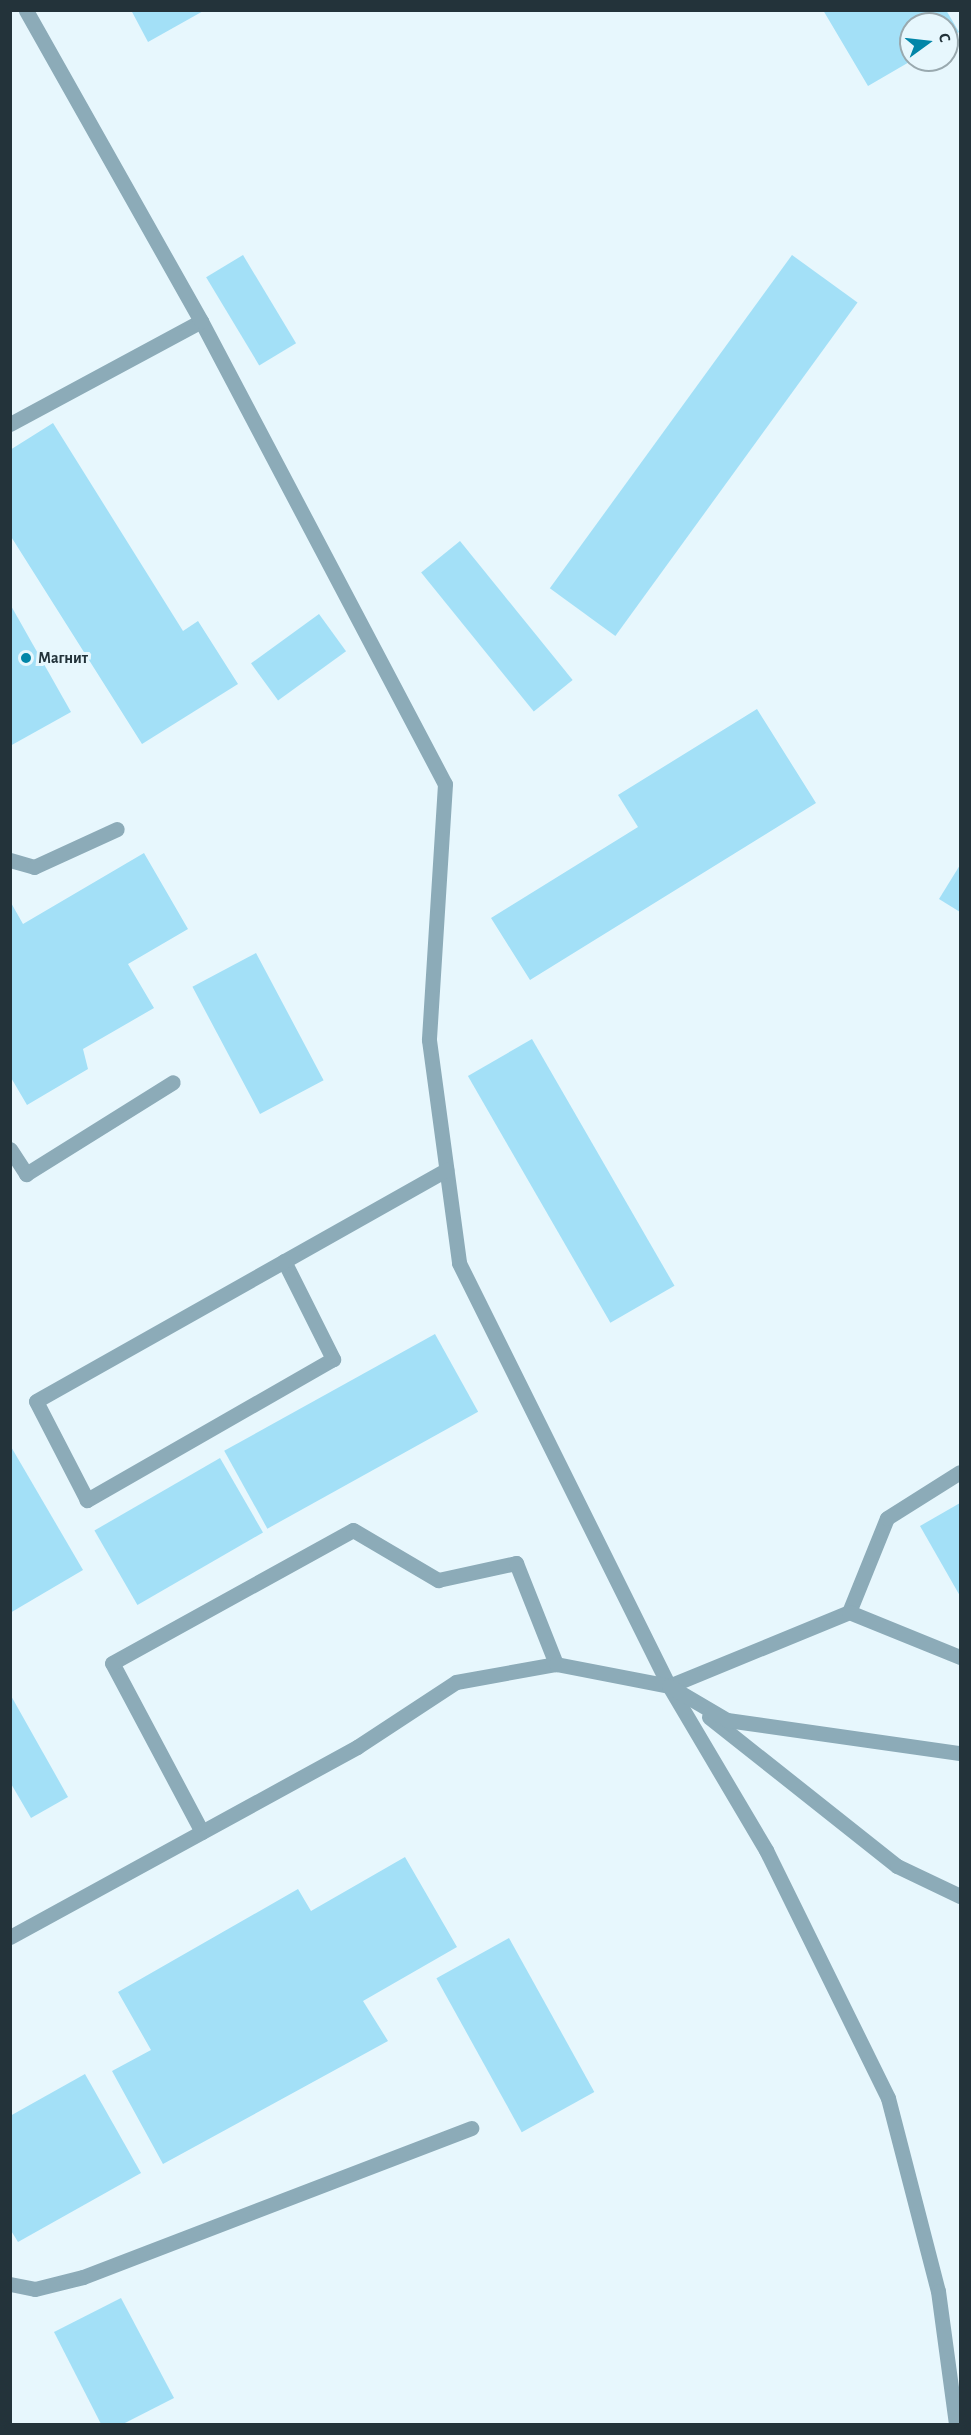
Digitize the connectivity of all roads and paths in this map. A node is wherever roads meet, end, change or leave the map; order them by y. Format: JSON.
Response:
{"nodes":[{"id":1,"x":26,"y":10,"type":"edge"},
{"id":2,"x":201,"y":321,"type":"junction"},
{"id":3,"x":10,"y":424,"type":"edge"},
{"id":4,"x":117,"y":829,"type":"dead end"},
{"id":5,"x":10,"y":860,"type":"edge"},
{"id":6,"x":173,"y":1082,"type":"dead end"},
{"id":7,"x":10,"y":1149,"type":"edge"},
{"id":8,"x":446,"y":1170,"type":"junction"},
{"id":9,"x":284,"y":1261,"type":"dead end"},
{"id":10,"x":960,"y":1472,"type":"edge"},
{"id":11,"x":849,"y":1612,"type":"junction"},
{"id":12,"x":960,"y":1657,"type":"edge"},
{"id":13,"x":556,"y":1664,"type":"junction"},
{"id":14,"x":669,"y":1686,"type":"junction"},
{"id":15,"x":960,"y":1753,"type":"edge"},
{"id":16,"x":202,"y":1832,"type":"junction"},
{"id":17,"x":960,"y":1896,"type":"edge"},
{"id":18,"x":10,"y":1937,"type":"edge"},
{"id":19,"x":471,"y":2128,"type":"dead end"},
{"id":20,"x":10,"y":2284,"type":"edge"},
{"id":21,"x":956,"y":2424,"type":"edge"}],
"edges":[{"from":1,"to":2,"type":"street"},
{"from":2,"to":3,"type":"street"},
{"from":2,"to":8,"type":"street"},
{"from":4,"to":5,"type":"street"},
{"from":6,"to":7,"type":"street"},
{"from":8,"to":9,"type":"street"},
{"from":8,"to":14,"type":"street"},
{"from":10,"to":11,"type":"street"},
{"from":11,"to":12,"type":"street"},
{"from":11,"to":14,"type":"street"},
{"from":13,"to":14,"type":"street"},
{"from":13,"to":16,"type":"street"},
{"from":13,"to":16,"type":"street"},
{"from":14,"to":15,"type":"street"},
{"from":14,"to":17,"type":"street"},
{"from":14,"to":21,"type":"street"},
{"from":16,"to":18,"type":"street"},
{"from":19,"to":20,"type":"street"}]}
